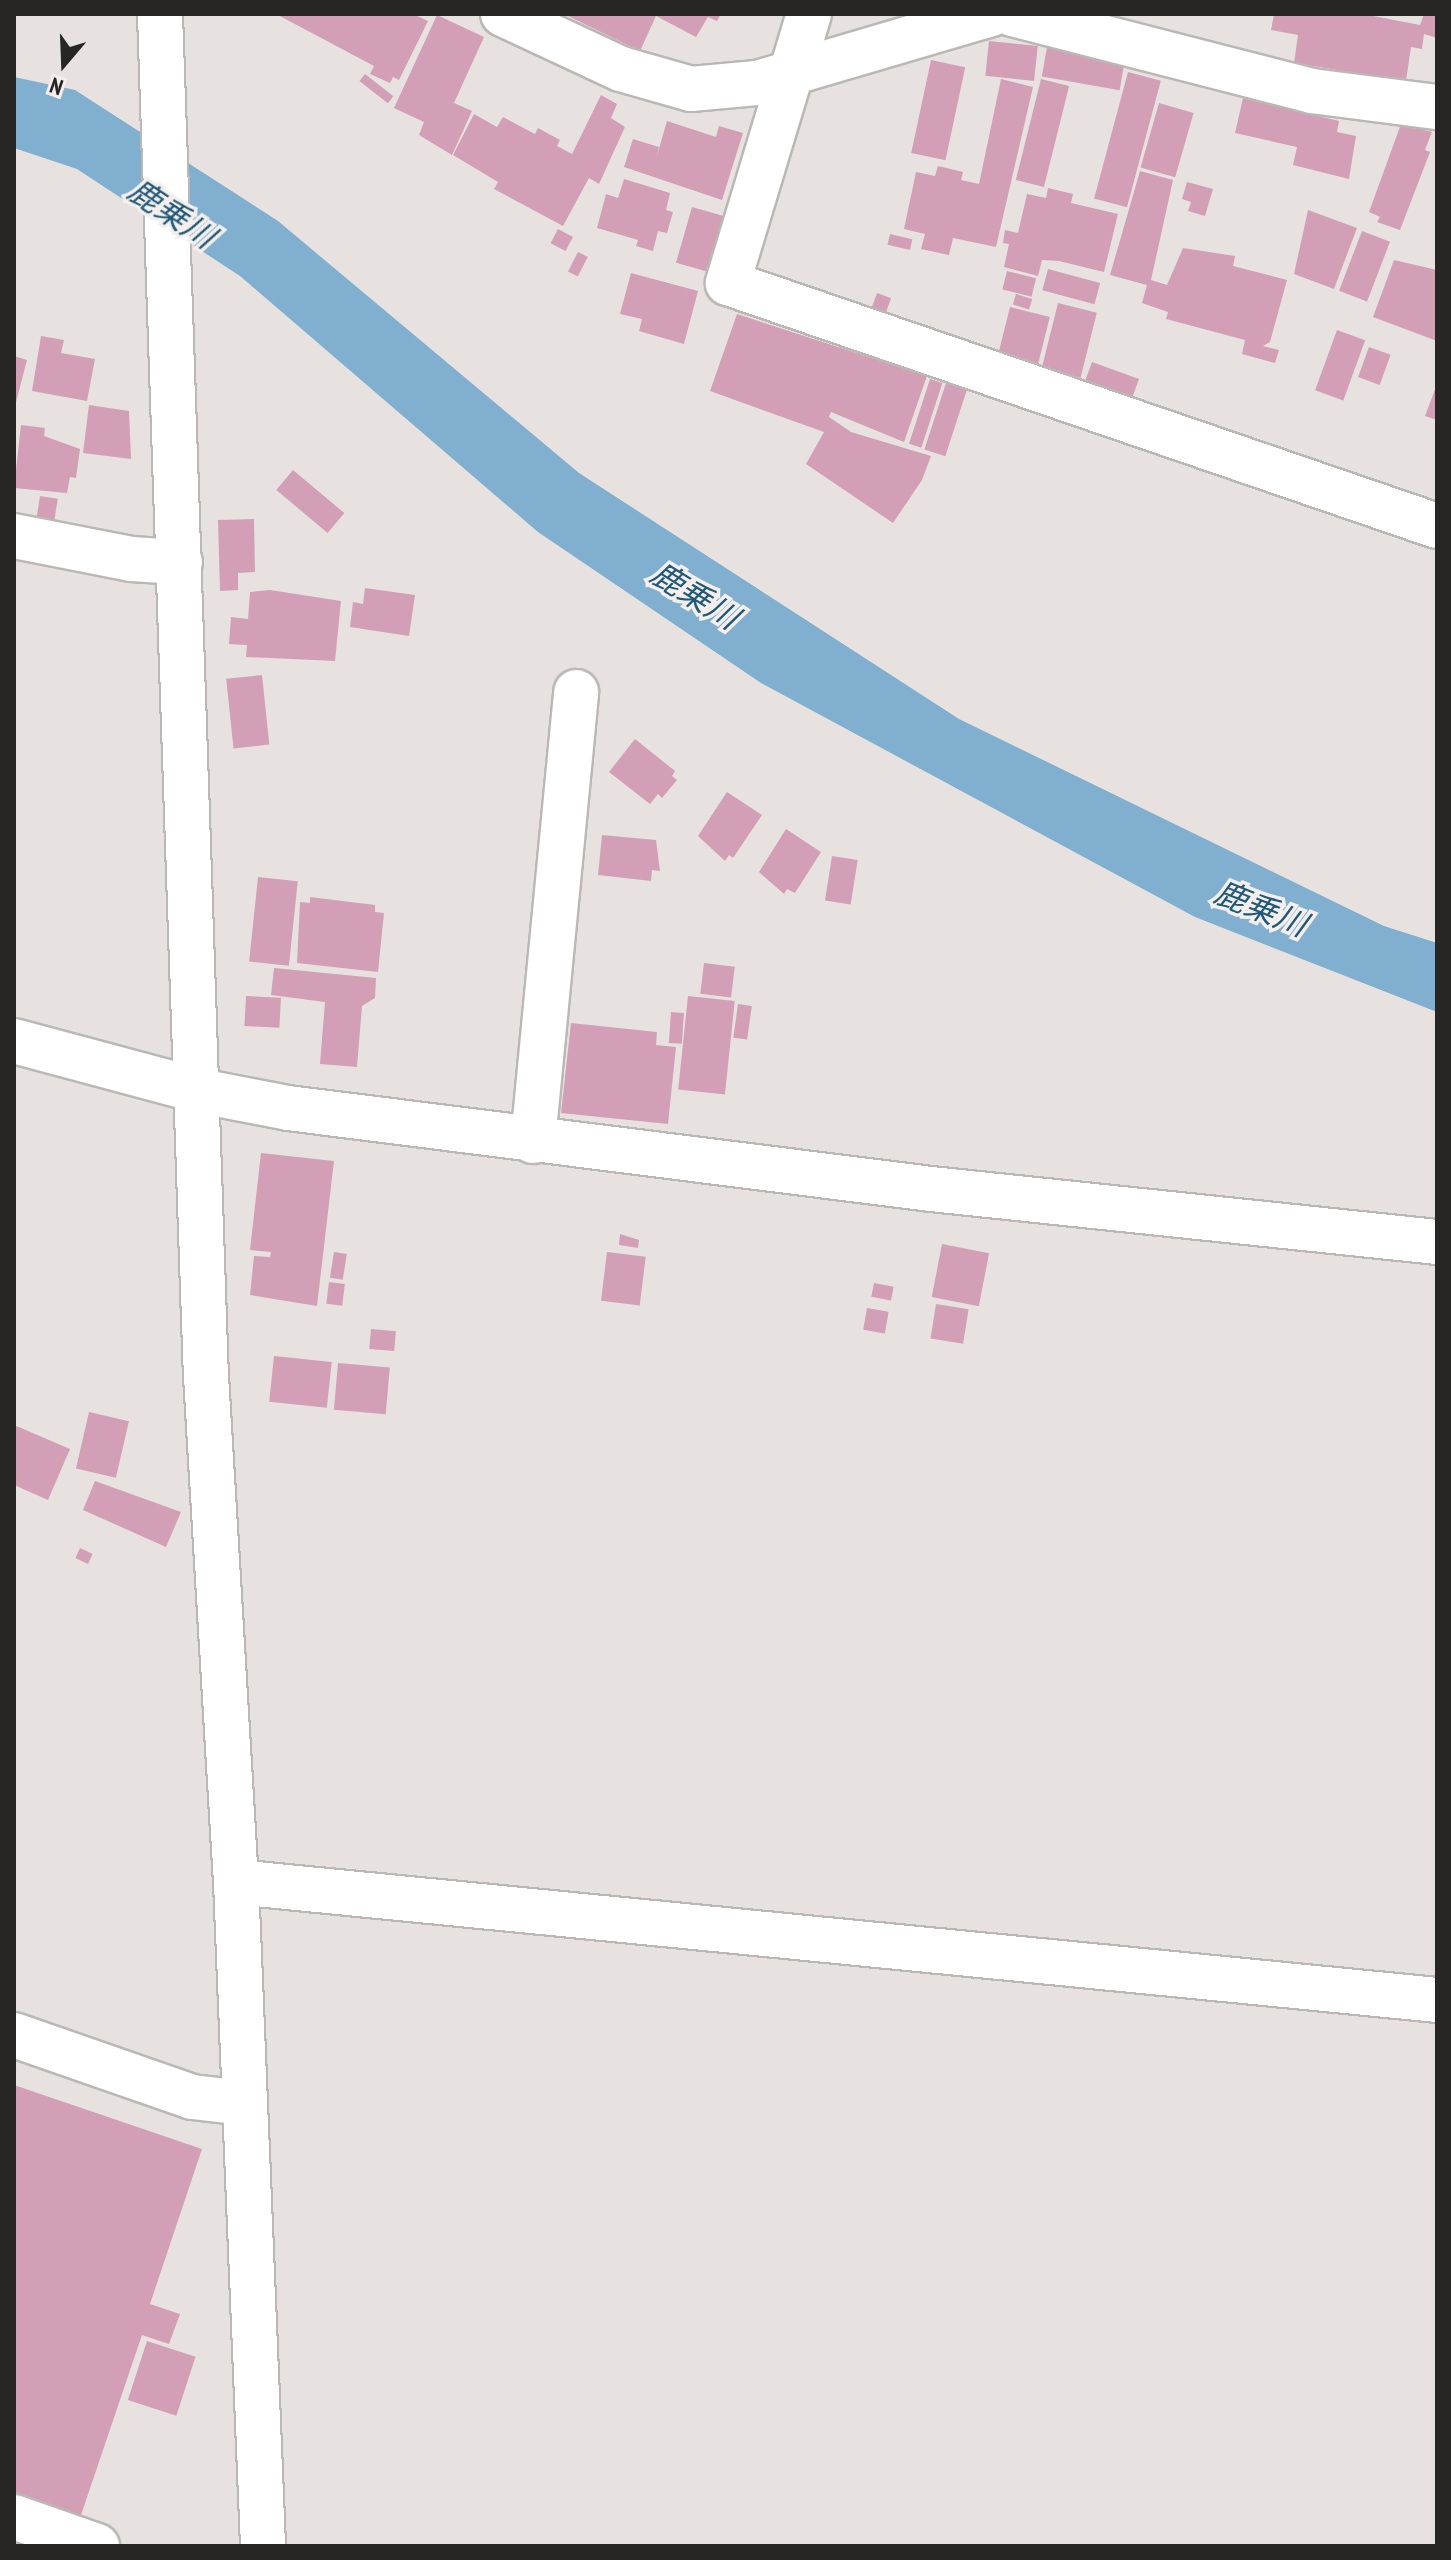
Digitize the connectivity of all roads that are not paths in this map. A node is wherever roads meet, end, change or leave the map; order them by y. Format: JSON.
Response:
{"nodes":[{"id":1,"x":503,"y":14,"type":"edge"},
{"id":2,"x":809,"y":14,"type":"edge"},
{"id":3,"x":992,"y":14,"type":"edge"},
{"id":4,"x":1012,"y":14,"type":"edge"},
{"id":5,"x":160,"y":18,"type":"edge"},
{"id":6,"x":788,"y":74,"type":"junction"},
{"id":7,"x":1437,"y":107,"type":"edge"},
{"id":8,"x":1437,"y":526,"type":"edge"},
{"id":9,"x":14,"y":536,"type":"edge"},
{"id":10,"x":180,"y":562,"type":"junction"},
{"id":11,"x":576,"y":692,"type":"dead end"},
{"id":12,"x":14,"y":1041,"type":"edge"},
{"id":13,"x":200,"y":1091,"type":"junction"},
{"id":14,"x":533,"y":1141,"type":"junction"},
{"id":15,"x":1437,"y":1242,"type":"edge"},
{"id":16,"x":236,"y":1882,"type":"junction"},
{"id":17,"x":1437,"y":2000,"type":"edge"},
{"id":18,"x":14,"y":2035,"type":"edge"},
{"id":19,"x":244,"y":2103,"type":"junction"},
{"id":20,"x":14,"y":2517,"type":"edge"},
{"id":21,"x":97,"y":2546,"type":"edge"},
{"id":22,"x":263,"y":2546,"type":"edge"}],
"edges":[{"from":1,"to":6,"type":"street"},
{"from":2,"to":6,"type":"street"},
{"from":3,"to":6,"type":"street"},
{"from":4,"to":7,"type":"street"},
{"from":5,"to":10,"type":"street"},
{"from":6,"to":8,"type":"street"},
{"from":9,"to":10,"type":"street"},
{"from":10,"to":13,"type":"street"},
{"from":11,"to":14,"type":"street"},
{"from":12,"to":13,"type":"street"},
{"from":13,"to":14,"type":"street"},
{"from":13,"to":16,"type":"street"},
{"from":14,"to":15,"type":"street"},
{"from":16,"to":17,"type":"street"},
{"from":16,"to":19,"type":"street"},
{"from":18,"to":19,"type":"street"},
{"from":19,"to":22,"type":"street"},
{"from":20,"to":21,"type":"street"}]}
